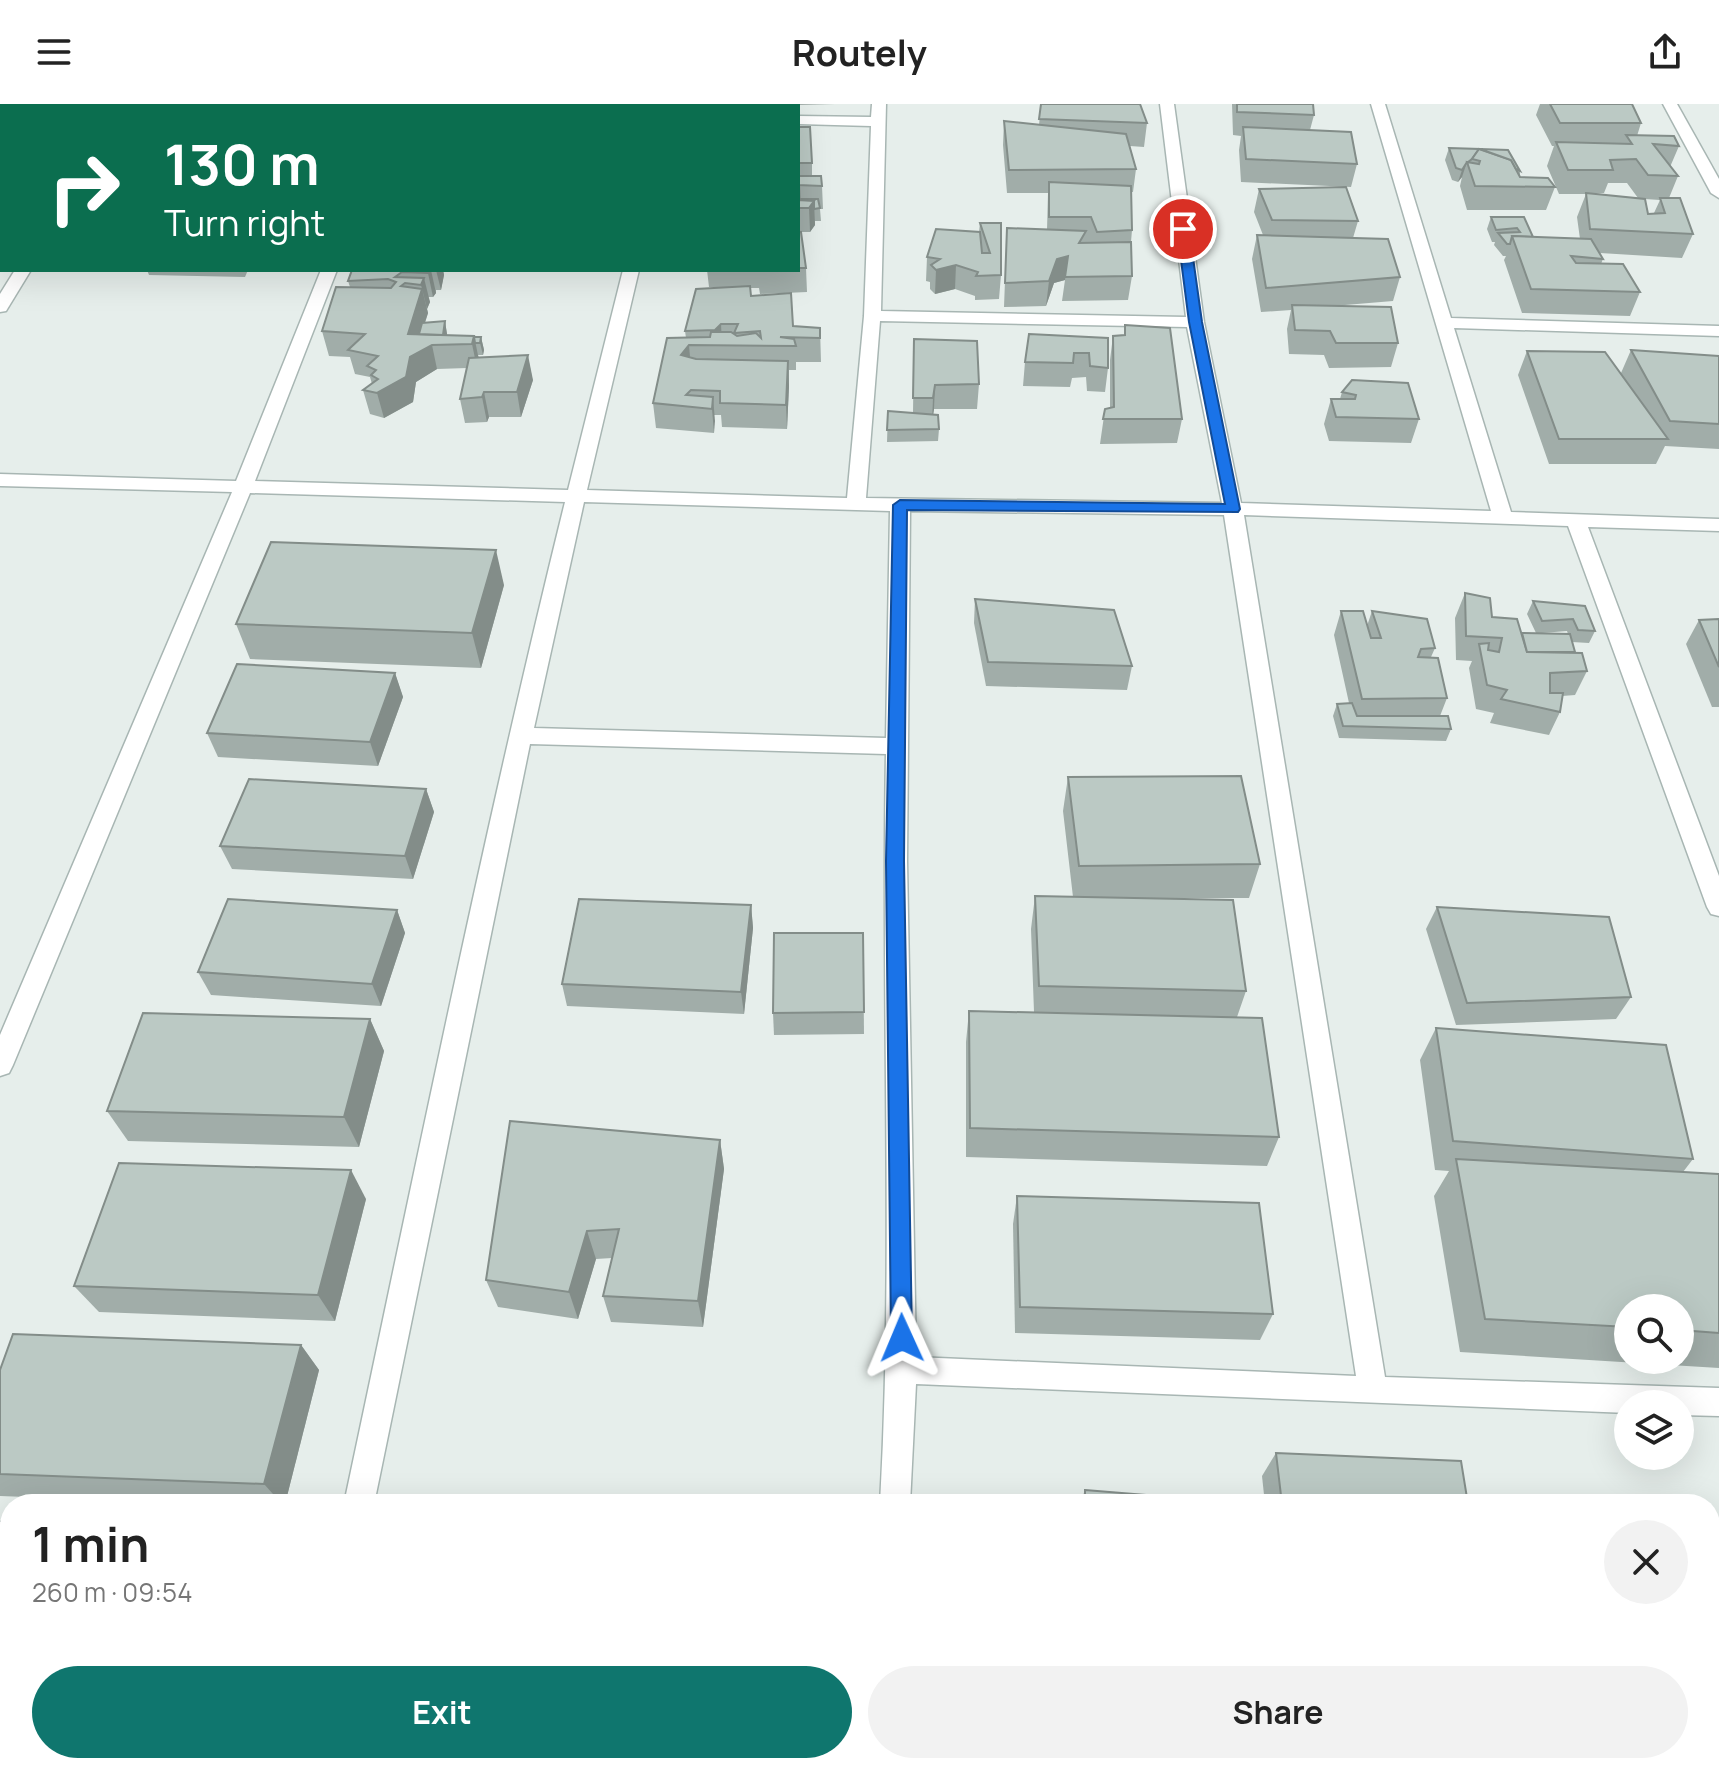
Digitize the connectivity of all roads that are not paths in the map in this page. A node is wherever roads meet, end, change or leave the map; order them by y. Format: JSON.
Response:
{"nodes":[{"id":1,"x":1167,"y":104,"type":"edge"},
{"id":2,"x":1378,"y":104,"type":"edge"},
{"id":3,"x":1670,"y":104,"type":"edge"},
{"id":4,"x":877,"y":113,"type":"edge"},
{"id":5,"x":800,"y":120,"type":"edge"},
{"id":6,"x":1719,"y":193,"type":"edge"},
{"id":7,"x":22,"y":272,"type":"edge"},
{"id":8,"x":328,"y":272,"type":"edge"},
{"id":9,"x":631,"y":272,"type":"edge"},
{"id":10,"x":0,"y":307,"type":"edge"},
{"id":11,"x":872,"y":316,"type":"junction"},
{"id":12,"x":1195,"y":322,"type":"junction"},
{"id":13,"x":1444,"y":323,"type":"junction"},
{"id":14,"x":1719,"y":331,"type":"edge"},
{"id":15,"x":0,"y":480,"type":"edge"},
{"id":16,"x":243,"y":488,"type":"junction"},
{"id":17,"x":577,"y":496,"type":"junction"},
{"id":18,"x":856,"y":504,"type":"junction"},
{"id":19,"x":900,"y":505,"type":"junction"},
{"id":20,"x":1233,"y":509,"type":"junction"},
{"id":21,"x":1503,"y":518,"type":"junction"},
{"id":22,"x":1576,"y":521,"type":"junction"},
{"id":23,"x":1719,"y":525,"type":"edge"},
{"id":24,"x":523,"y":736,"type":"junction"},
{"id":25,"x":897,"y":746,"type":"junction"},
{"id":26,"x":1719,"y":907,"type":"edge"},
{"id":27,"x":0,"y":1065,"type":"edge"},
{"id":28,"x":902,"y":1370,"type":"junction"},
{"id":29,"x":1373,"y":1391,"type":"junction"},
{"id":30,"x":1719,"y":1402,"type":"edge"},
{"id":31,"x":361,"y":1494,"type":"edge"},
{"id":32,"x":896,"y":1494,"type":"edge"}],
"edges":[{"from":1,"to":12,"type":"street"},
{"from":2,"to":13,"type":"street"},
{"from":3,"to":6,"type":"street"},
{"from":4,"to":5,"type":"street"},
{"from":4,"to":11,"type":"street"},
{"from":7,"to":10,"type":"street"},
{"from":8,"to":16,"type":"street"},
{"from":9,"to":17,"type":"street"},
{"from":11,"to":12,"type":"street"},
{"from":11,"to":18,"type":"street"},
{"from":12,"to":20,"type":"street"},
{"from":13,"to":14,"type":"street"},
{"from":13,"to":21,"type":"street"},
{"from":15,"to":16,"type":"street"},
{"from":16,"to":17,"type":"street"},
{"from":16,"to":27,"type":"street"},
{"from":17,"to":18,"type":"street"},
{"from":17,"to":24,"type":"street"},
{"from":18,"to":19,"type":"street"},
{"from":19,"to":20,"type":"street"},
{"from":19,"to":25,"type":"street"},
{"from":20,"to":21,"type":"street"},
{"from":20,"to":29,"type":"street"},
{"from":21,"to":22,"type":"street"},
{"from":22,"to":23,"type":"street"},
{"from":22,"to":26,"type":"street"},
{"from":24,"to":25,"type":"street"},
{"from":24,"to":31,"type":"street"},
{"from":25,"to":28,"type":"street"},
{"from":28,"to":29,"type":"street"},
{"from":28,"to":32,"type":"street"},
{"from":29,"to":30,"type":"street"}]}
